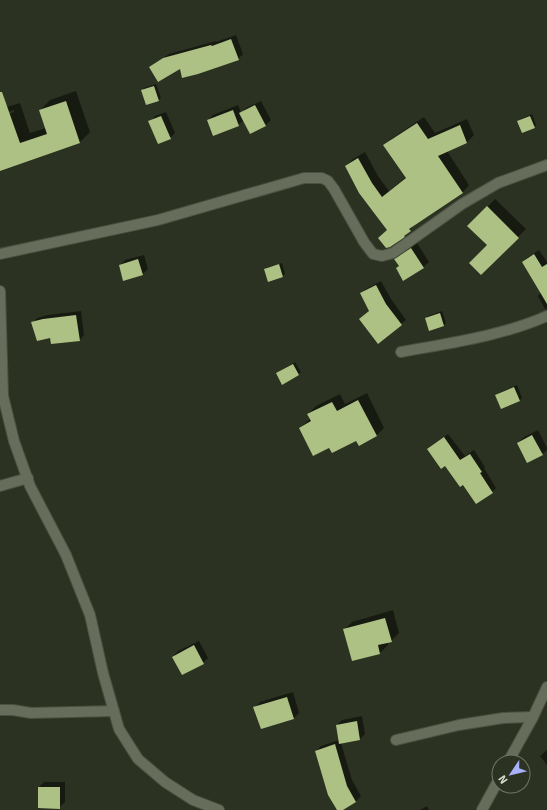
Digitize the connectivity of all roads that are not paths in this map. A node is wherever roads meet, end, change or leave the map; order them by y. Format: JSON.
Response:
{"nodes":[{"id":1,"x":547,"y":165,"type":"edge"},
{"id":2,"x":0,"y":254,"type":"edge"},
{"id":3,"x":0,"y":291,"type":"edge"},
{"id":4,"x":547,"y":316,"type":"edge"},
{"id":5,"x":401,"y":352,"type":"dead end"},
{"id":6,"x":28,"y":478,"type":"junction"},
{"id":7,"x":0,"y":486,"type":"edge"},
{"id":8,"x":547,"y":687,"type":"edge"},
{"id":9,"x":0,"y":710,"type":"edge"},
{"id":10,"x":114,"y":711,"type":"junction"},
{"id":11,"x":533,"y":717,"type":"junction"},
{"id":12,"x":396,"y":740,"type":"dead end"},
{"id":13,"x":512,"y":754,"type":"edge"},
{"id":14,"x":491,"y":794,"type":"edge"},
{"id":15,"x":219,"y":810,"type":"edge"},
{"id":16,"x":482,"y":810,"type":"edge"}],
"edges":[{"from":1,"to":2,"type":"street"},
{"from":3,"to":6,"type":"street"},
{"from":4,"to":5,"type":"street"},
{"from":6,"to":7,"type":"street"},
{"from":6,"to":10,"type":"street"},
{"from":8,"to":11,"type":"street"},
{"from":9,"to":10,"type":"street"},
{"from":10,"to":15,"type":"street"},
{"from":11,"to":12,"type":"street"},
{"from":11,"to":13,"type":"street"},
{"from":14,"to":16,"type":"street"}]}
